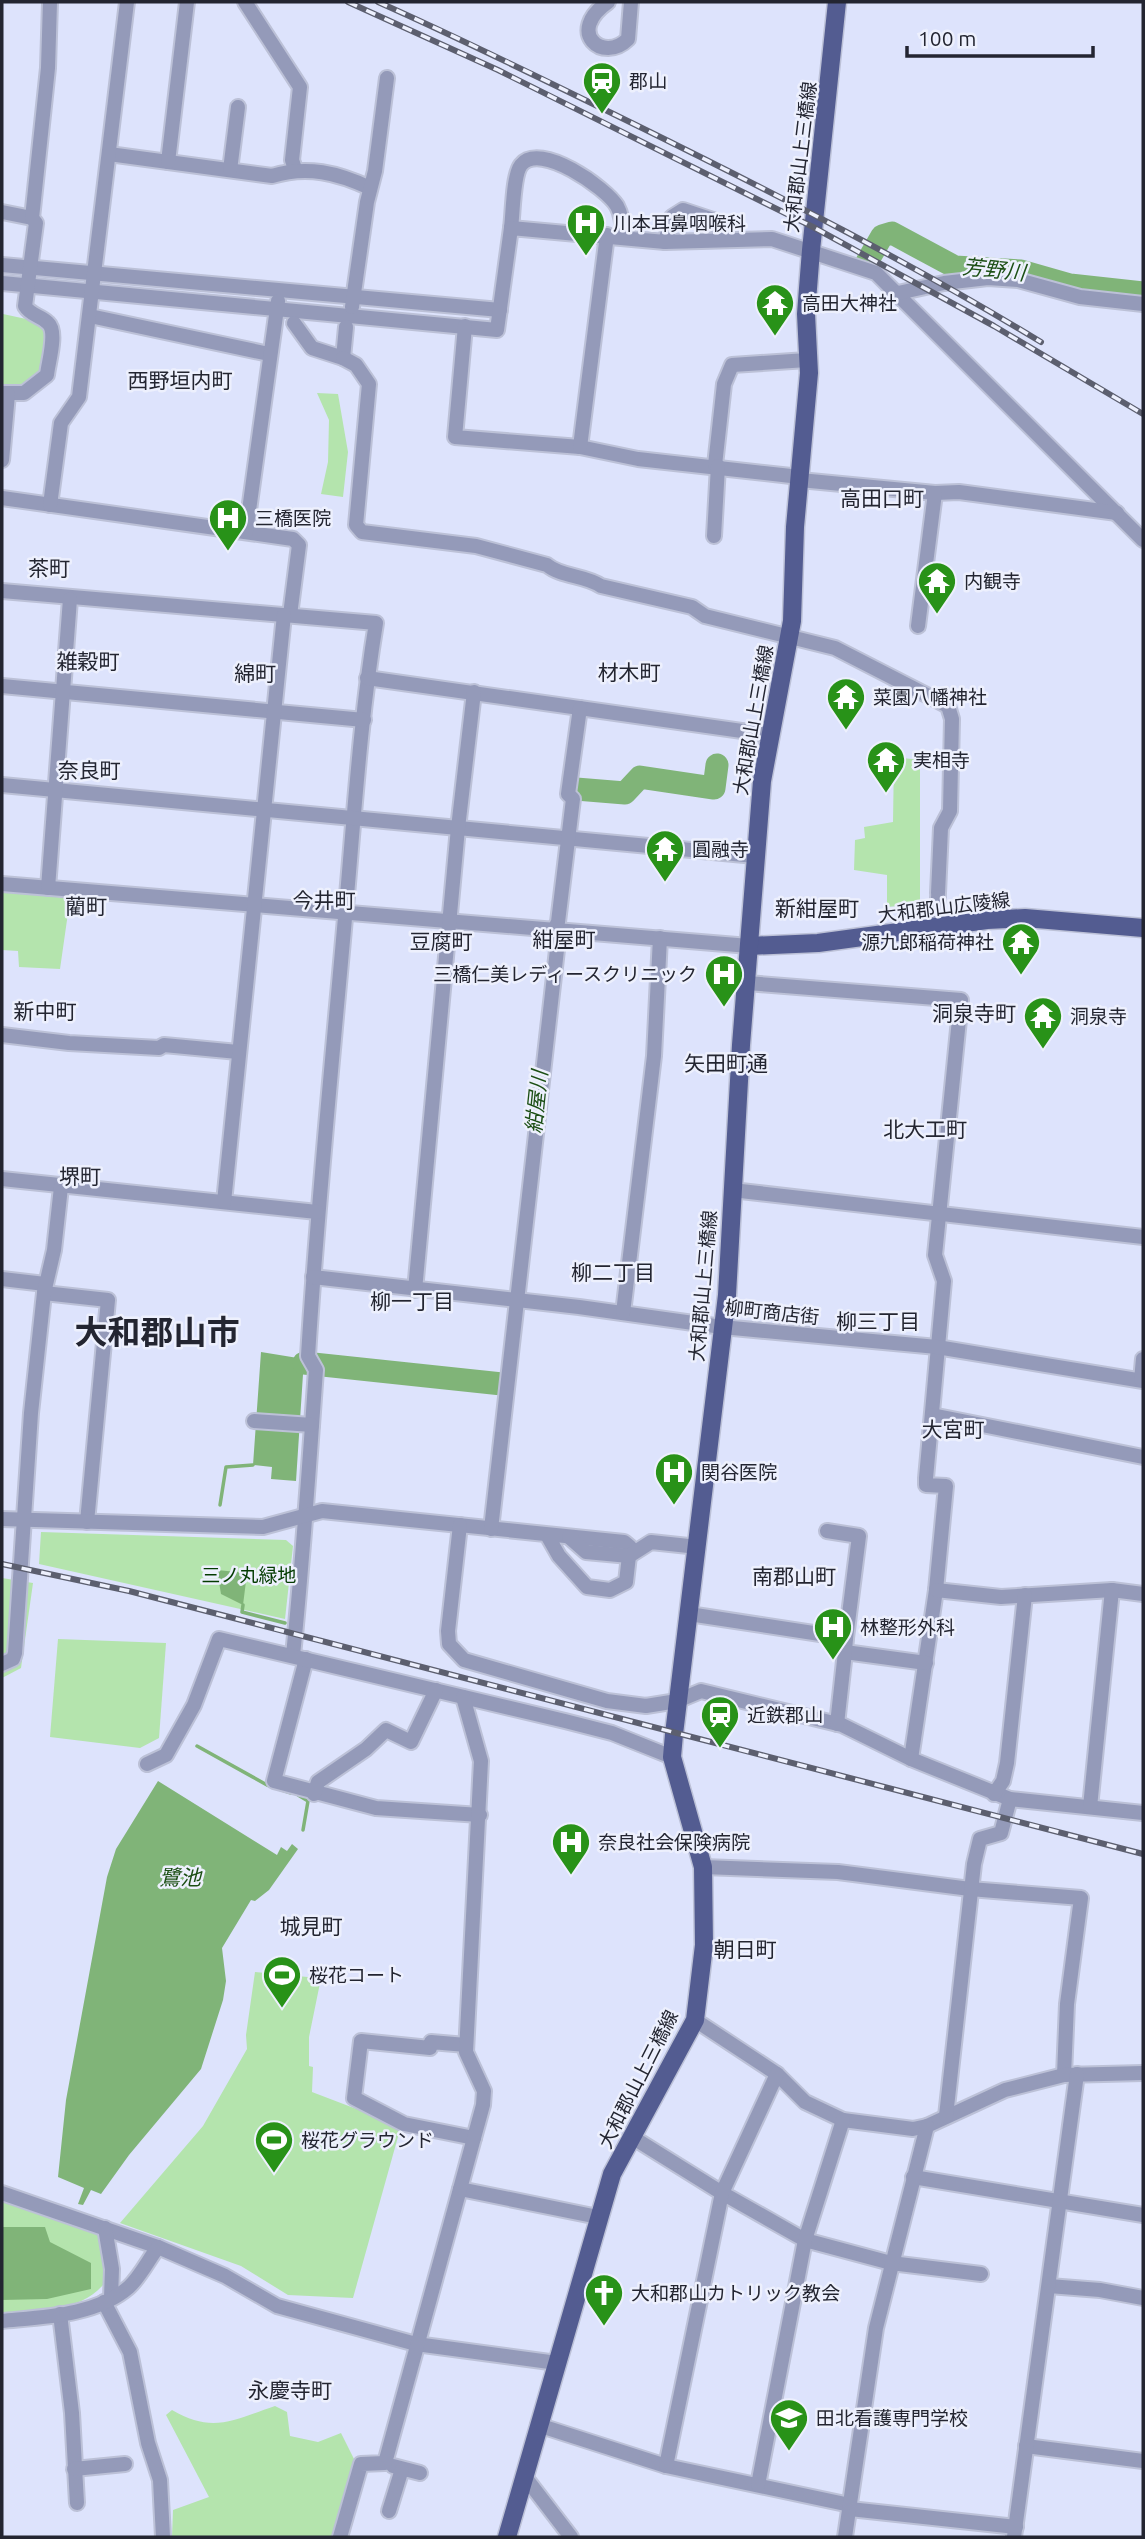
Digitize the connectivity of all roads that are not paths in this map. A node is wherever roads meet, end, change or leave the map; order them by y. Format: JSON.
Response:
{"nodes":[{"id":1,"x":50,"y":2,"type":"edge"},
{"id":2,"x":127,"y":2,"type":"edge"},
{"id":3,"x":187,"y":2,"type":"edge"},
{"id":4,"x":245,"y":2,"type":"edge"},
{"id":5,"x":608,"y":2,"type":"edge"},
{"id":6,"x":631,"y":2,"type":"edge"},
{"id":7,"x":837,"y":2,"type":"edge"},
{"id":8,"x":387,"y":78,"type":"dead end"},
{"id":9,"x":238,"y":107,"type":"dead end"},
{"id":10,"x":109,"y":154,"type":"junction"},
{"id":11,"x":168,"y":162,"type":"junction"},
{"id":12,"x":295,"y":169,"type":"junction"},
{"id":13,"x":230,"y":170,"type":"junction"},
{"id":14,"x":370,"y":188,"type":"junction"},
{"id":15,"x":2,"y":212,"type":"edge"},
{"id":16,"x":32,"y":218,"type":"junction"},
{"id":17,"x":511,"y":228,"type":"junction"},
{"id":18,"x":607,"y":235,"type":"junction"},
{"id":19,"x":623,"y":237,"type":"junction"},
{"id":20,"x":722,"y":240,"type":"junction"},
{"id":21,"x":664,"y":242,"type":"junction"},
{"id":22,"x":811,"y":250,"type":"junction"},
{"id":23,"x":2,"y":265,"type":"edge"},
{"id":24,"x":30,"y":267,"type":"junction"},
{"id":25,"x":94,"y":272,"type":"junction"},
{"id":26,"x":2,"y":283,"type":"edge"},
{"id":27,"x":28,"y":284,"type":"junction"},
{"id":28,"x":92,"y":290,"type":"junction"},
{"id":29,"x":279,"y":290,"type":"junction"},
{"id":30,"x":898,"y":293,"type":"junction"},
{"id":31,"x":352,"y":298,"type":"junction"},
{"id":32,"x":1143,"y":304,"type":"edge"},
{"id":33,"x":278,"y":308,"type":"junction"},
{"id":34,"x":500,"y":310,"type":"junction"},
{"id":35,"x":90,"y":316,"type":"junction"},
{"id":36,"x":349,"y":321,"type":"junction"},
{"id":37,"x":294,"y":323,"type":"dead end"},
{"id":38,"x":465,"y":326,"type":"junction"},
{"id":39,"x":270,"y":354,"type":"junction"},
{"id":40,"x":343,"y":358,"type":"junction"},
{"id":41,"x":807,"y":360,"type":"junction"},
{"id":42,"x":5,"y":394,"type":"edge"},
{"id":43,"x":580,"y":447,"type":"junction"},
{"id":44,"x":2,"y":460,"type":"edge"},
{"id":45,"x":716,"y":465,"type":"junction"},
{"id":46,"x":800,"y":480,"type":"junction"},
{"id":47,"x":935,"y":493,"type":"junction"},
{"id":48,"x":2,"y":498,"type":"edge"},
{"id":49,"x":50,"y":505,"type":"junction"},
{"id":50,"x":1117,"y":513,"type":"junction"},
{"id":51,"x":246,"y":532,"type":"junction"},
{"id":52,"x":713,"y":536,"type":"dead end"},
{"id":53,"x":1143,"y":540,"type":"edge"},
{"id":54,"x":2,"y":592,"type":"edge"},
{"id":55,"x":70,"y":599,"type":"junction"},
{"id":56,"x":287,"y":615,"type":"junction"},
{"id":57,"x":918,"y":626,"type":"dead end"},
{"id":58,"x":789,"y":637,"type":"junction"},
{"id":59,"x":367,"y":678,"type":"junction"},
{"id":60,"x":2,"y":686,"type":"edge"},
{"id":61,"x":63,"y":691,"type":"junction"},
{"id":62,"x":474,"y":692,"type":"junction"},
{"id":63,"x":580,"y":708,"type":"junction"},
{"id":64,"x":275,"y":709,"type":"junction"},
{"id":65,"x":364,"y":720,"type":"junction"},
{"id":66,"x":770,"y":735,"type":"junction"},
{"id":67,"x":2,"y":785,"type":"edge"},
{"id":68,"x":55,"y":789,"type":"junction"},
{"id":69,"x":266,"y":807,"type":"junction"},
{"id":70,"x":353,"y":817,"type":"junction"},
{"id":71,"x":458,"y":828,"type":"junction"},
{"id":72,"x":565,"y":840,"type":"junction"},
{"id":73,"x":755,"y":856,"type":"junction"},
{"id":74,"x":2,"y":884,"type":"edge"},
{"id":75,"x":48,"y":888,"type":"junction"},
{"id":76,"x":254,"y":906,"type":"junction"},
{"id":77,"x":345,"y":914,"type":"junction"},
{"id":78,"x":450,"y":923,"type":"junction"},
{"id":79,"x":937,"y":925,"type":"junction"},
{"id":80,"x":1143,"y":928,"type":"edge"},
{"id":81,"x":554,"y":930,"type":"junction"},
{"id":82,"x":660,"y":938,"type":"junction"},
{"id":83,"x":749,"y":946,"type":"junction"},
{"id":84,"x":747,"y":983,"type":"junction"},
{"id":85,"x":2,"y":1035,"type":"edge"},
{"id":86,"x":238,"y":1052,"type":"junction"},
{"id":87,"x":2,"y":1179,"type":"edge"},
{"id":88,"x":61,"y":1187,"type":"junction"},
{"id":89,"x":732,"y":1190,"type":"junction"},
{"id":90,"x":224,"y":1202,"type":"junction"},
{"id":91,"x":317,"y":1212,"type":"junction"},
{"id":92,"x":939,"y":1216,"type":"junction"},
{"id":93,"x":1143,"y":1237,"type":"edge"},
{"id":94,"x":313,"y":1278,"type":"junction"},
{"id":95,"x":2,"y":1279,"type":"edge"},
{"id":96,"x":45,"y":1289,"type":"junction"},
{"id":97,"x":415,"y":1290,"type":"junction"},
{"id":98,"x":518,"y":1300,"type":"junction"},
{"id":99,"x":623,"y":1313,"type":"junction"},
{"id":100,"x":722,"y":1327,"type":"junction"},
{"id":101,"x":937,"y":1347,"type":"junction"},
{"id":102,"x":1143,"y":1359,"type":"edge"},
{"id":103,"x":1142,"y":1380,"type":"edge"},
{"id":104,"x":932,"y":1415,"type":"junction"},
{"id":105,"x":254,"y":1421,"type":"dead end"},
{"id":106,"x":312,"y":1425,"type":"junction"},
{"id":107,"x":1143,"y":1457,"type":"edge"},
{"id":108,"x":303,"y":1517,"type":"junction"},
{"id":109,"x":2,"y":1519,"type":"edge"},
{"id":110,"x":23,"y":1520,"type":"junction"},
{"id":111,"x":87,"y":1522,"type":"junction"},
{"id":112,"x":460,"y":1525,"type":"junction"},
{"id":113,"x":491,"y":1529,"type":"junction"},
{"id":114,"x":827,"y":1531,"type":"dead end"},
{"id":115,"x":547,"y":1535,"type":"junction"},
{"id":116,"x":698,"y":1547,"type":"junction"},
{"id":117,"x":629,"y":1556,"type":"junction"},
{"id":118,"x":936,"y":1590,"type":"junction"},
{"id":119,"x":1112,"y":1590,"type":"junction"},
{"id":120,"x":1143,"y":1594,"type":"edge"},
{"id":121,"x":1025,"y":1595,"type":"junction"},
{"id":122,"x":690,"y":1614,"type":"junction"},
{"id":123,"x":846,"y":1645,"type":"junction"},
{"id":124,"x":300,"y":1657,"type":"junction"},
{"id":125,"x":926,"y":1662,"type":"junction"},
{"id":126,"x":2,"y":1664,"type":"edge"},
{"id":127,"x":436,"y":1690,"type":"junction"},
{"id":128,"x":463,"y":1697,"type":"junction"},
{"id":129,"x":677,"y":1701,"type":"junction"},
{"id":130,"x":837,"y":1724,"type":"junction"},
{"id":131,"x":672,"y":1757,"type":"junction"},
{"id":132,"x":911,"y":1759,"type":"junction"},
{"id":133,"x":147,"y":1764,"type":"dead end"},
{"id":134,"x":314,"y":1794,"type":"junction"},
{"id":135,"x":994,"y":1794,"type":"junction"},
{"id":136,"x":1010,"y":1799,"type":"junction"},
{"id":137,"x":1090,"y":1807,"type":"junction"},
{"id":138,"x":1143,"y":1813,"type":"edge"},
{"id":139,"x":480,"y":1815,"type":"junction"},
{"id":140,"x":703,"y":1867,"type":"junction"},
{"id":141,"x":970,"y":1889,"type":"junction"},
{"id":142,"x":695,"y":2020,"type":"junction"},
{"id":143,"x":466,"y":2045,"type":"junction"},
{"id":144,"x":1143,"y":2073,"type":"edge"},
{"id":145,"x":777,"y":2074,"type":"junction"},
{"id":146,"x":1071,"y":2074,"type":"junction"},
{"id":147,"x":946,"y":2116,"type":"junction"},
{"id":148,"x":843,"y":2120,"type":"junction"},
{"id":149,"x":927,"y":2126,"type":"junction"},
{"id":150,"x":632,"y":2137,"type":"junction"},
{"id":151,"x":474,"y":2138,"type":"junction"},
{"id":152,"x":913,"y":2177,"type":"junction"},
{"id":153,"x":460,"y":2189,"type":"junction"},
{"id":154,"x":2,"y":2193,"type":"edge"},
{"id":155,"x":722,"y":2193,"type":"junction"},
{"id":156,"x":1062,"y":2202,"type":"junction"},
{"id":157,"x":1143,"y":2215,"type":"edge"},
{"id":158,"x":598,"y":2217,"type":"junction"},
{"id":159,"x":105,"y":2228,"type":"junction"},
{"id":160,"x":805,"y":2240,"type":"junction"},
{"id":161,"x":158,"y":2247,"type":"junction"},
{"id":162,"x":891,"y":2263,"type":"junction"},
{"id":163,"x":981,"y":2274,"type":"dead end"},
{"id":164,"x":1049,"y":2287,"type":"junction"},
{"id":165,"x":1143,"y":2298,"type":"edge"},
{"id":166,"x":108,"y":2300,"type":"junction"},
{"id":167,"x":60,"y":2314,"type":"junction"},
{"id":168,"x":2,"y":2321,"type":"edge"},
{"id":169,"x":416,"y":2344,"type":"junction"},
{"id":170,"x":557,"y":2363,"type":"junction"},
{"id":171,"x":538,"y":2425,"type":"junction"},
{"id":172,"x":1026,"y":2446,"type":"junction"},
{"id":173,"x":1143,"y":2457,"type":"edge"},
{"id":174,"x":385,"y":2463,"type":"junction"},
{"id":175,"x":125,"y":2464,"type":"dead end"},
{"id":176,"x":666,"y":2466,"type":"junction"},
{"id":177,"x":74,"y":2469,"type":"junction"},
{"id":178,"x":402,"y":2469,"type":"junction"},
{"id":179,"x":420,"y":2473,"type":"dead end"},
{"id":180,"x":525,"y":2477,"type":"junction"},
{"id":181,"x":758,"y":2485,"type":"junction"},
{"id":182,"x":77,"y":2503,"type":"dead end"},
{"id":183,"x":850,"y":2507,"type":"junction"},
{"id":184,"x":389,"y":2511,"type":"dead end"},
{"id":185,"x":1015,"y":2532,"type":"edge"},
{"id":186,"x":163,"y":2537,"type":"edge"},
{"id":187,"x":340,"y":2537,"type":"edge"},
{"id":188,"x":507,"y":2537,"type":"edge"},
{"id":189,"x":571,"y":2537,"type":"edge"},
{"id":190,"x":845,"y":2537,"type":"edge"}],
"edges":[{"from":1,"to":16,"type":"street"},
{"from":2,"to":10,"type":"street"},
{"from":3,"to":11,"type":"street"},
{"from":4,"to":12,"type":"street"},
{"from":5,"to":6,"type":"street"},
{"from":7,"to":22,"type":"main road","name":"大和郡山上三橋線"},
{"from":8,"to":14,"type":"street"},
{"from":9,"to":13,"type":"street"},
{"from":10,"to":11,"type":"street"},
{"from":10,"to":25,"type":"street"},
{"from":11,"to":13,"type":"street"},
{"from":12,"to":13,"type":"street"},
{"from":12,"to":14,"type":"street"},
{"from":14,"to":31,"type":"street"},
{"from":15,"to":16,"type":"street"},
{"from":16,"to":24,"type":"street"},
{"from":17,"to":18,"type":"street"},
{"from":17,"to":19,"type":"street"},
{"from":17,"to":34,"type":"street"},
{"from":18,"to":19,"type":"street"},
{"from":18,"to":43,"type":"street"},
{"from":19,"to":21,"type":"street"},
{"from":20,"to":21,"type":"street"},
{"from":20,"to":21,"type":"street"},
{"from":20,"to":22,"type":"street"},
{"from":22,"to":30,"type":"street"},
{"from":22,"to":41,"type":"main road","name":"大和郡山上三橋線"},
{"from":23,"to":24,"type":"street"},
{"from":24,"to":25,"type":"street"},
{"from":24,"to":27,"type":"street"},
{"from":25,"to":28,"type":"street"},
{"from":25,"to":29,"type":"street"},
{"from":26,"to":27,"type":"street"},
{"from":27,"to":28,"type":"street"},
{"from":27,"to":42,"type":"street"},
{"from":28,"to":33,"type":"street"},
{"from":28,"to":35,"type":"street"},
{"from":29,"to":31,"type":"street"},
{"from":29,"to":33,"type":"street"},
{"from":30,"to":32,"type":"street"},
{"from":30,"to":50,"type":"street"},
{"from":31,"to":34,"type":"street"},
{"from":31,"to":36,"type":"street"},
{"from":33,"to":36,"type":"street"},
{"from":33,"to":39,"type":"street"},
{"from":34,"to":38,"type":"street"},
{"from":35,"to":39,"type":"street"},
{"from":35,"to":49,"type":"street"},
{"from":36,"to":38,"type":"street"},
{"from":36,"to":40,"type":"street"},
{"from":37,"to":40,"type":"street"},
{"from":38,"to":43,"type":"street"},
{"from":39,"to":51,"type":"street"},
{"from":40,"to":58,"type":"street"},
{"from":41,"to":45,"type":"street"},
{"from":41,"to":46,"type":"main road","name":"大和郡山上三橋線"},
{"from":42,"to":44,"type":"street"},
{"from":43,"to":45,"type":"street"},
{"from":45,"to":46,"type":"street"},
{"from":45,"to":52,"type":"street"},
{"from":46,"to":47,"type":"street"},
{"from":46,"to":58,"type":"main road","name":"大和郡山上三橋線"},
{"from":47,"to":50,"type":"street"},
{"from":47,"to":57,"type":"street"},
{"from":48,"to":49,"type":"street"},
{"from":49,"to":51,"type":"street"},
{"from":50,"to":53,"type":"street"},
{"from":51,"to":56,"type":"street"},
{"from":54,"to":55,"type":"street"},
{"from":55,"to":56,"type":"street"},
{"from":55,"to":61,"type":"street"},
{"from":56,"to":59,"type":"street"},
{"from":56,"to":64,"type":"street"},
{"from":58,"to":66,"type":"main road","name":"大和郡山上三橋線"},
{"from":58,"to":79,"type":"street"},
{"from":59,"to":62,"type":"street"},
{"from":59,"to":65,"type":"street"},
{"from":60,"to":61,"type":"street"},
{"from":61,"to":64,"type":"street"},
{"from":61,"to":68,"type":"street"},
{"from":62,"to":63,"type":"street"},
{"from":62,"to":71,"type":"street"},
{"from":63,"to":66,"type":"street"},
{"from":63,"to":72,"type":"street"},
{"from":64,"to":65,"type":"street"},
{"from":64,"to":69,"type":"street"},
{"from":65,"to":70,"type":"street"},
{"from":66,"to":73,"type":"main road","name":"大和郡山上三橋線"},
{"from":67,"to":68,"type":"street"},
{"from":68,"to":69,"type":"street"},
{"from":68,"to":75,"type":"street"},
{"from":69,"to":70,"type":"street"},
{"from":69,"to":76,"type":"street"},
{"from":70,"to":71,"type":"street"},
{"from":70,"to":77,"type":"street"},
{"from":71,"to":72,"type":"street"},
{"from":71,"to":78,"type":"street"},
{"from":72,"to":73,"type":"street"},
{"from":72,"to":81,"type":"street"},
{"from":73,"to":83,"type":"main road","name":"大和郡山上三橋線"},
{"from":74,"to":75,"type":"street"},
{"from":75,"to":76,"type":"street"},
{"from":76,"to":77,"type":"street"},
{"from":76,"to":86,"type":"street"},
{"from":77,"to":78,"type":"street"},
{"from":77,"to":91,"type":"street"},
{"from":78,"to":81,"type":"street"},
{"from":78,"to":97,"type":"street"},
{"from":79,"to":80,"type":"main road","name":"大和郡山広陵線"},
{"from":79,"to":83,"type":"main road","name":"大和郡山広陵線"},
{"from":81,"to":82,"type":"street"},
{"from":81,"to":98,"type":"street"},
{"from":82,"to":83,"type":"street"},
{"from":82,"to":99,"type":"street"},
{"from":83,"to":84,"type":"main road","name":"大和郡山上三橋線"},
{"from":84,"to":89,"type":"main road","name":"大和郡山上三橋線"},
{"from":84,"to":92,"type":"street"},
{"from":85,"to":86,"type":"street"},
{"from":86,"to":90,"type":"street"},
{"from":87,"to":88,"type":"street"},
{"from":88,"to":90,"type":"street"},
{"from":88,"to":96,"type":"street"},
{"from":89,"to":92,"type":"street"},
{"from":89,"to":100,"type":"main road","name":"大和郡山上三橋線"},
{"from":90,"to":91,"type":"street"},
{"from":91,"to":94,"type":"street"},
{"from":92,"to":93,"type":"street"},
{"from":92,"to":101,"type":"street"},
{"from":94,"to":97,"type":"street","name":"柳町商店街"},
{"from":94,"to":106,"type":"street"},
{"from":95,"to":96,"type":"street"},
{"from":96,"to":110,"type":"street"},
{"from":96,"to":111,"type":"street"},
{"from":97,"to":98,"type":"street","name":"柳町商店街"},
{"from":98,"to":99,"type":"street","name":"柳町商店街"},
{"from":98,"to":113,"type":"street"},
{"from":99,"to":100,"type":"street","name":"柳町商店街"},
{"from":100,"to":101,"type":"street","name":"柳町商店街"},
{"from":100,"to":116,"type":"main road","name":"大和郡山上三橋線"},
{"from":101,"to":103,"type":"street","name":"柳町商店街"},
{"from":101,"to":104,"type":"street"},
{"from":102,"to":103,"type":"street"},
{"from":104,"to":107,"type":"street"},
{"from":104,"to":118,"type":"street"},
{"from":105,"to":106,"type":"street"},
{"from":106,"to":108,"type":"street"},
{"from":108,"to":111,"type":"street"},
{"from":108,"to":112,"type":"street"},
{"from":108,"to":124,"type":"street"},
{"from":109,"to":110,"type":"street"},
{"from":110,"to":111,"type":"street"},
{"from":110,"to":126,"type":"street"},
{"from":112,"to":113,"type":"street"},
{"from":112,"to":129,"type":"street"},
{"from":113,"to":115,"type":"street"},
{"from":114,"to":123,"type":"street"},
{"from":115,"to":117,"type":"street"},
{"from":115,"to":117,"type":"street"},
{"from":116,"to":117,"type":"street"},
{"from":116,"to":122,"type":"main road","name":"大和郡山上三橋線"},
{"from":118,"to":121,"type":"street"},
{"from":118,"to":125,"type":"street"},
{"from":119,"to":120,"type":"street"},
{"from":119,"to":121,"type":"street"},
{"from":119,"to":137,"type":"street"},
{"from":121,"to":135,"type":"street"},
{"from":122,"to":123,"type":"street"},
{"from":122,"to":129,"type":"main road","name":"大和郡山上三橋線"},
{"from":123,"to":125,"type":"street"},
{"from":123,"to":130,"type":"street"},
{"from":124,"to":127,"type":"street"},
{"from":124,"to":133,"type":"street"},
{"from":124,"to":134,"type":"street"},
{"from":125,"to":132,"type":"street"},
{"from":127,"to":128,"type":"street"},
{"from":127,"to":134,"type":"street"},
{"from":128,"to":131,"type":"street"},
{"from":128,"to":139,"type":"street"},
{"from":129,"to":130,"type":"street"},
{"from":129,"to":131,"type":"main road","name":"大和郡山上三橋線"},
{"from":130,"to":132,"type":"street"},
{"from":131,"to":140,"type":"main road","name":"大和郡山上三橋線"},
{"from":132,"to":135,"type":"street"},
{"from":134,"to":139,"type":"street"},
{"from":135,"to":136,"type":"street"},
{"from":136,"to":137,"type":"street"},
{"from":136,"to":141,"type":"street"},
{"from":137,"to":138,"type":"street"},
{"from":139,"to":143,"type":"street"},
{"from":140,"to":141,"type":"street"},
{"from":140,"to":142,"type":"main road","name":"大和郡山上三橋線"},
{"from":141,"to":146,"type":"street"},
{"from":141,"to":147,"type":"street"},
{"from":142,"to":145,"type":"street"},
{"from":142,"to":150,"type":"main road","name":"大和郡山上三橋線"},
{"from":143,"to":151,"type":"street"},
{"from":143,"to":151,"type":"street"},
{"from":144,"to":146,"type":"street"},
{"from":145,"to":148,"type":"street"},
{"from":145,"to":155,"type":"street"},
{"from":146,"to":147,"type":"street"},
{"from":146,"to":156,"type":"street"},
{"from":147,"to":149,"type":"street"},
{"from":148,"to":149,"type":"street"},
{"from":148,"to":160,"type":"street"},
{"from":149,"to":152,"type":"street"},
{"from":150,"to":155,"type":"street"},
{"from":150,"to":158,"type":"main road","name":"大和郡山上三橋線"},
{"from":151,"to":153,"type":"street"},
{"from":152,"to":156,"type":"street"},
{"from":152,"to":162,"type":"street"},
{"from":153,"to":158,"type":"street"},
{"from":153,"to":169,"type":"street"},
{"from":154,"to":159,"type":"street"},
{"from":155,"to":160,"type":"street"},
{"from":155,"to":176,"type":"street"},
{"from":156,"to":157,"type":"street"},
{"from":156,"to":164,"type":"street"},
{"from":158,"to":170,"type":"main road","name":"大和郡山上三橋線"},
{"from":159,"to":161,"type":"street"},
{"from":159,"to":166,"type":"street"},
{"from":160,"to":162,"type":"street"},
{"from":160,"to":181,"type":"street"},
{"from":161,"to":166,"type":"street"},
{"from":161,"to":169,"type":"street"},
{"from":162,"to":163,"type":"street"},
{"from":162,"to":183,"type":"street"},
{"from":164,"to":165,"type":"street"},
{"from":164,"to":172,"type":"street"},
{"from":166,"to":167,"type":"street"},
{"from":166,"to":186,"type":"street"},
{"from":167,"to":168,"type":"street"},
{"from":167,"to":177,"type":"street"},
{"from":169,"to":170,"type":"street"},
{"from":169,"to":174,"type":"street"},
{"from":170,"to":171,"type":"main road","name":"大和郡山上三橋線"},
{"from":171,"to":176,"type":"street"},
{"from":171,"to":180,"type":"main road","name":"大和郡山上三橋線"},
{"from":172,"to":173,"type":"street"},
{"from":172,"to":185,"type":"street"},
{"from":174,"to":178,"type":"street"},
{"from":174,"to":187,"type":"street"},
{"from":175,"to":177,"type":"street"},
{"from":176,"to":181,"type":"street"},
{"from":177,"to":182,"type":"street"},
{"from":178,"to":179,"type":"street"},
{"from":178,"to":184,"type":"street"},
{"from":180,"to":188,"type":"main road","name":"大和郡山上三橋線"},
{"from":180,"to":189,"type":"street"},
{"from":181,"to":183,"type":"street"},
{"from":183,"to":185,"type":"street"},
{"from":183,"to":190,"type":"street"}]}
